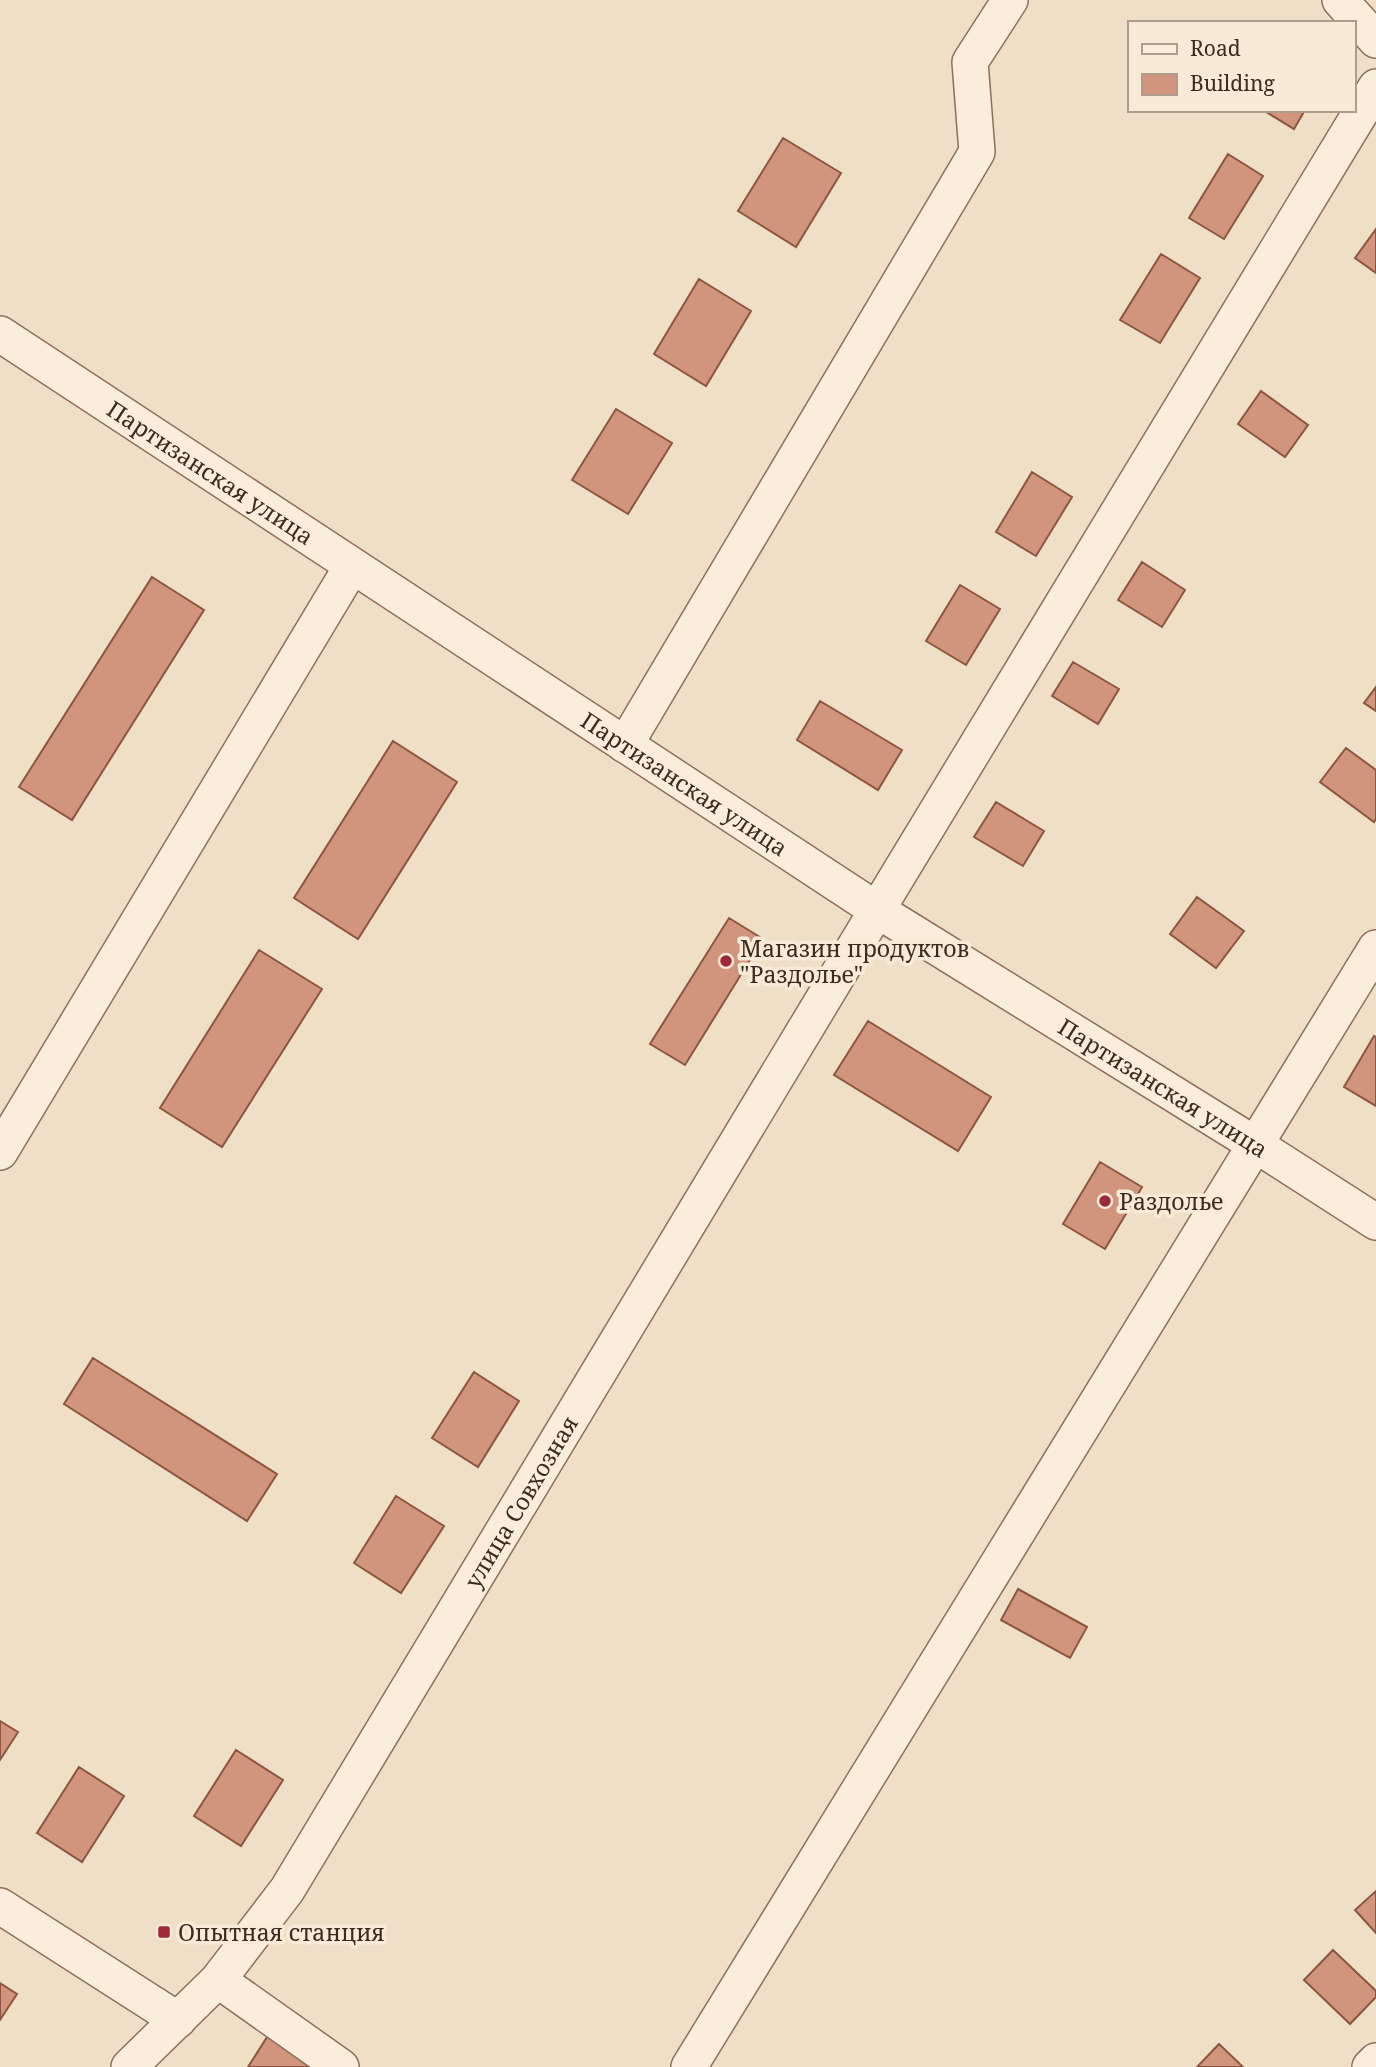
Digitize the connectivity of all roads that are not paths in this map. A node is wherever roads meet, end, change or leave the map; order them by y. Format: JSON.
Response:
{"nodes":[{"id":1,"x":1010,"y":0,"type":"edge"},
{"id":2,"x":1340,"y":0,"type":"edge"},
{"id":3,"x":1376,"y":40,"type":"edge"},
{"id":4,"x":1376,"y":87,"type":"edge"},
{"id":5,"x":0,"y":334,"type":"edge"},
{"id":6,"x":352,"y":566,"type":"junction"},
{"id":7,"x":625,"y":745,"type":"junction"},
{"id":8,"x":877,"y":910,"type":"junction"},
{"id":9,"x":1376,"y":948,"type":"edge"},
{"id":10,"x":1256,"y":1145,"type":"junction"},
{"id":11,"x":0,"y":1152,"type":"edge"},
{"id":12,"x":1376,"y":1222,"type":"edge"},
{"id":13,"x":0,"y":1906,"type":"edge"},
{"id":14,"x":218,"y":1980,"type":"junction"},
{"id":15,"x":178,"y":2020,"type":"junction"},
{"id":16,"x":1376,"y":2061,"type":"edge"},
{"id":17,"x":129,"y":2067,"type":"edge"},
{"id":18,"x":341,"y":2067,"type":"edge"},
{"id":19,"x":689,"y":2067,"type":"edge"},
{"id":20,"x":1370,"y":2067,"type":"edge"}],
"edges":[{"from":1,"to":7,"type":"street"},
{"from":2,"to":3,"type":"street"},
{"from":4,"to":8,"type":"street","name":"улица Совхозная"},
{"from":5,"to":6,"type":"street","name":"Партизанская улица"},
{"from":6,"to":7,"type":"street","name":"Партизанская улица"},
{"from":6,"to":11,"type":"street"},
{"from":7,"to":8,"type":"street","name":"Партизанская улица"},
{"from":8,"to":10,"type":"street","name":"Партизанская улица"},
{"from":8,"to":14,"type":"street","name":"улица Совхозная"},
{"from":9,"to":10,"type":"street"},
{"from":10,"to":12,"type":"street","name":"Партизанская улица"},
{"from":10,"to":19,"type":"street"},
{"from":13,"to":15,"type":"street"},
{"from":14,"to":15,"type":"street","name":"улица Совхозная"},
{"from":14,"to":18,"type":"street"},
{"from":15,"to":17,"type":"street","name":"улица Совхозная"},
{"from":16,"to":20,"type":"street"}]}
